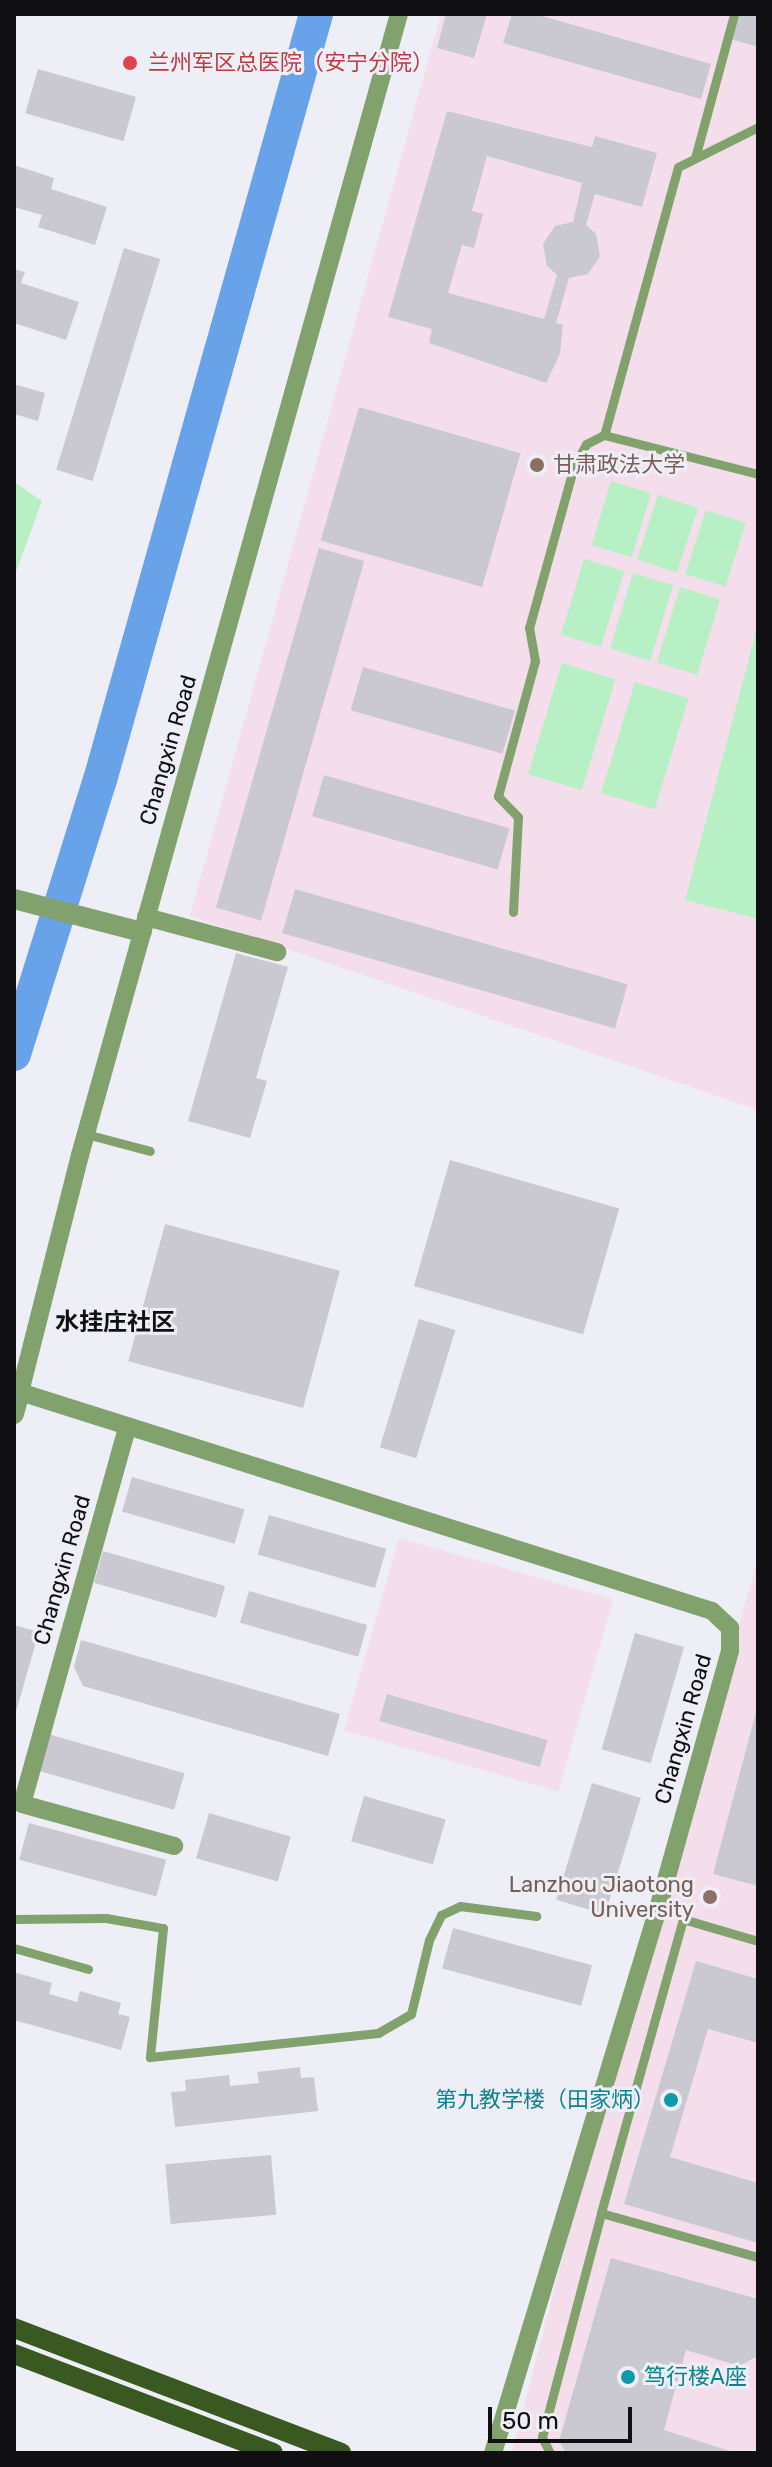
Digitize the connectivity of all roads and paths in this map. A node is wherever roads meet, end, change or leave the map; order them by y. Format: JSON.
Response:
{"nodes":[{"id":1,"x":399,"y":14,"type":"edge"},
{"id":2,"x":734,"y":14,"type":"edge"},
{"id":3,"x":758,"y":127,"type":"edge"},
{"id":4,"x":695,"y":158,"type":"junction"},
{"id":5,"x":604,"y":435,"type":"junction"},
{"id":6,"x":758,"y":474,"type":"edge"},
{"id":7,"x":15,"y":900,"type":"edge"},
{"id":8,"x":513,"y":912,"type":"dead end"},
{"id":9,"x":144,"y":924,"type":"junction"},
{"id":10,"x":277,"y":952,"type":"dead end"},
{"id":11,"x":86,"y":1134,"type":"junction"},
{"id":12,"x":150,"y":1151,"type":"dead end"},
{"id":13,"x":20,"y":1392,"type":"junction"},
{"id":14,"x":14,"y":1414,"type":"edge"},
{"id":15,"x":127,"y":1428,"type":"junction"},
{"id":16,"x":174,"y":1846,"type":"dead end"},
{"id":17,"x":536,"y":1916,"type":"dead end"},
{"id":18,"x":14,"y":1919,"type":"edge"},
{"id":19,"x":758,"y":1941,"type":"edge"},
{"id":20,"x":14,"y":1948,"type":"edge"},
{"id":21,"x":88,"y":1969,"type":"dead end"},
{"id":22,"x":601,"y":2213,"type":"junction"},
{"id":23,"x":758,"y":2257,"type":"edge"},
{"id":24,"x":14,"y":2328,"type":"edge"},
{"id":25,"x":14,"y":2354,"type":"edge"},
{"id":26,"x":273,"y":2453,"type":"edge"},
{"id":27,"x":341,"y":2453,"type":"edge"},
{"id":28,"x":493,"y":2453,"type":"edge"},
{"id":29,"x":550,"y":2453,"type":"edge"}],
"edges":[{"from":1,"to":9,"type":"street","name":"Changxin Road"},
{"from":2,"to":4,"type":"lane"},
{"from":3,"to":4,"type":"lane"},
{"from":4,"to":5,"type":"lane"},
{"from":5,"to":6,"type":"lane"},
{"from":5,"to":8,"type":"lane"},
{"from":7,"to":9,"type":"street"},
{"from":9,"to":10,"type":"street"},
{"from":9,"to":11,"type":"street","name":"Changxin Road"},
{"from":11,"to":12,"type":"lane"},
{"from":11,"to":13,"type":"street","name":"Changxin Road"},
{"from":13,"to":14,"type":"street"},
{"from":13,"to":15,"type":"street","name":"Changxin Road"},
{"from":15,"to":16,"type":"street","name":"Changxin Road"},
{"from":15,"to":28,"type":"street","name":"Changxin Road"},
{"from":17,"to":18,"type":"lane"},
{"from":19,"to":22,"type":"lane"},
{"from":20,"to":21,"type":"lane"},
{"from":22,"to":23,"type":"lane"},
{"from":22,"to":29,"type":"lane"},
{"from":24,"to":27,"type":"main road"},
{"from":25,"to":26,"type":"main road"}]}
